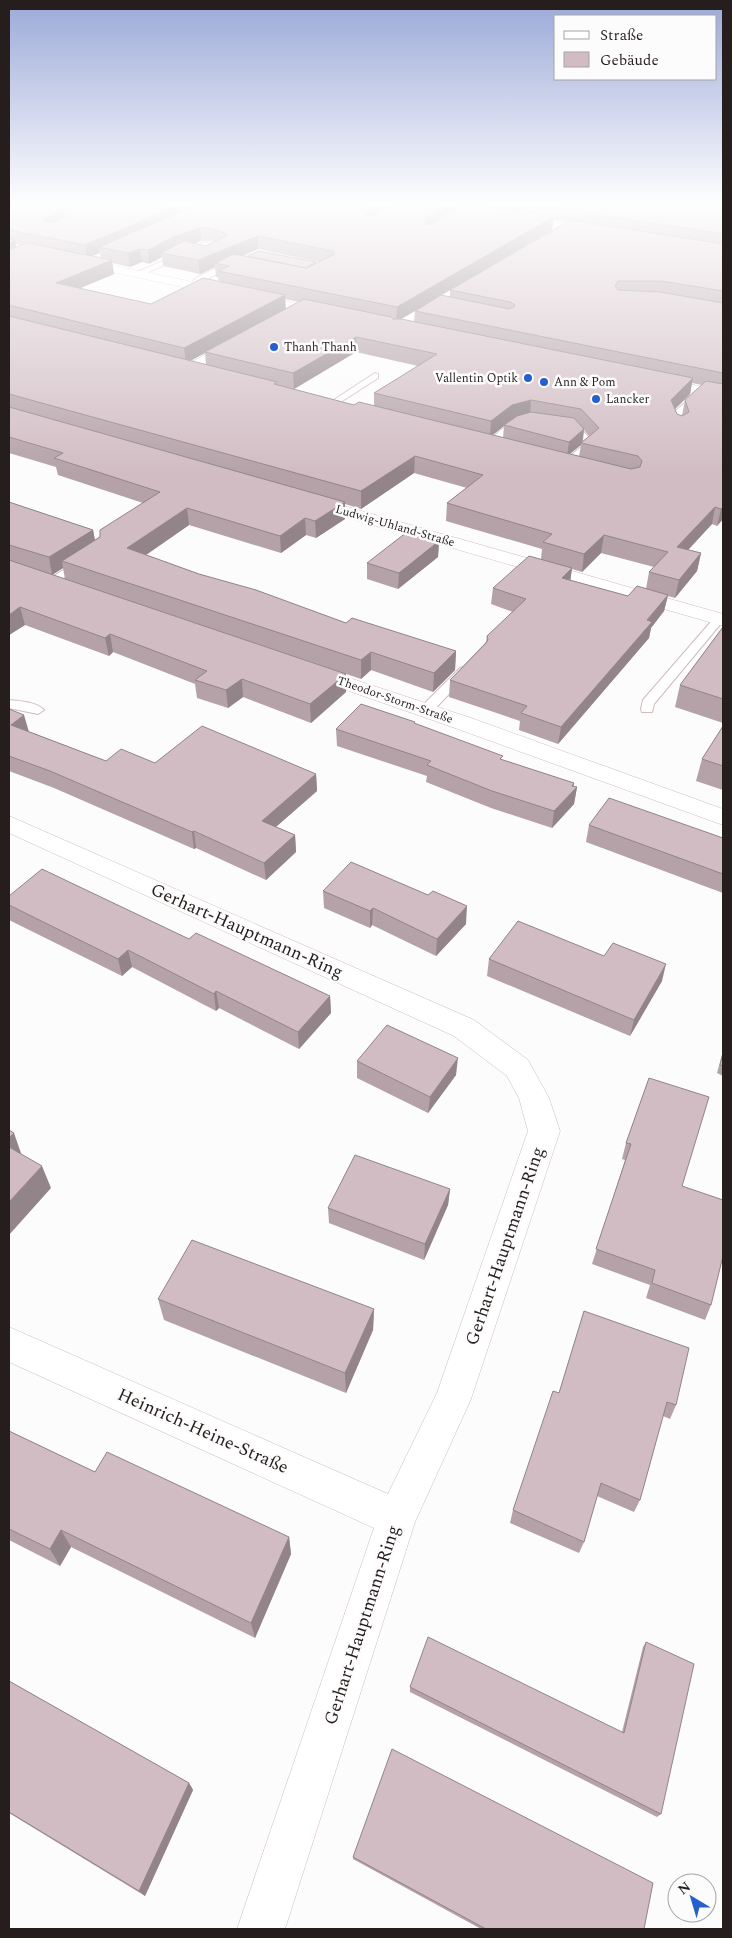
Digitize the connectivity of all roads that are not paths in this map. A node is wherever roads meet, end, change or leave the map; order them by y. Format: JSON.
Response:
{"nodes":[{"id":1,"x":227,"y":292,"type":"edge"},
{"id":2,"x":300,"y":308,"type":"junction"},
{"id":3,"x":284,"y":316,"type":"edge"},
{"id":4,"x":340,"y":316,"type":"edge"},
{"id":5,"x":252,"y":334,"type":"edge"},
{"id":6,"x":206,"y":374,"type":"edge"},
{"id":7,"x":375,"y":376,"type":"dead end"},
{"id":8,"x":640,"y":379,"type":"edge"},
{"id":9,"x":701,"y":391,"type":"junction"},
{"id":10,"x":723,"y":395,"type":"edge"},
{"id":11,"x":311,"y":400,"type":"edge"},
{"id":12,"x":330,"y":405,"type":"junction"},
{"id":13,"x":349,"y":410,"type":"edge"},
{"id":14,"x":530,"y":421,"type":"edge"},
{"id":15,"x":558,"y":426,"type":"edge"},
{"id":16,"x":678,"y":428,"type":"edge"},
{"id":17,"x":473,"y":440,"type":"edge"},
{"id":18,"x":492,"y":445,"type":"junction"},
{"id":19,"x":511,"y":450,"type":"edge"},
{"id":20,"x":548,"y":459,"type":"edge"},
{"id":21,"x":567,"y":463,"type":"junction"},
{"id":22,"x":584,"y":468,"type":"edge"},
{"id":23,"x":288,"y":495,"type":"edge"},
{"id":24,"x":90,"y":556,"type":"edge"},
{"id":25,"x":41,"y":579,"type":"joint"},
{"id":26,"x":78,"y":592,"type":"edge"},
{"id":27,"x":721,"y":620,"type":"edge"},
{"id":28,"x":472,"y":662,"type":"edge"},
{"id":29,"x":294,"y":665,"type":"edge"},
{"id":30,"x":9,"y":704,"type":"edge"},
{"id":31,"x":647,"y":709,"type":"dead end"},
{"id":32,"x":38,"y":710,"type":"dead end"},
{"id":33,"x":426,"y":710,"type":"junction"},
{"id":34,"x":723,"y":817,"type":"edge"},
{"id":35,"x":15,"y":835,"type":"edge"},
{"id":36,"x":9,"y":1344,"type":"edge"},
{"id":37,"x":398,"y":1518,"type":"junction"},
{"id":38,"x":261,"y":1929,"type":"edge"}],
"edges":[{"from":1,"to":2,"type":"street"},
{"from":2,"to":3,"type":"street"},
{"from":2,"to":4,"type":"street"},
{"from":5,"to":6,"type":"street"},
{"from":7,"to":12,"type":"lane"},
{"from":8,"to":9,"type":"street"},
{"from":9,"to":10,"type":"street"},
{"from":9,"to":16,"type":"lane"},
{"from":11,"to":12,"type":"street"},
{"from":12,"to":13,"type":"street"},
{"from":14,"to":18,"type":"lane"},
{"from":15,"to":21,"type":"lane"},
{"from":17,"to":18,"type":"street"},
{"from":18,"to":19,"type":"street"},
{"from":20,"to":21,"type":"street"},
{"from":21,"to":22,"type":"street"},
{"from":23,"to":27,"type":"street","name":"Ludwig-Uhland-Straße"},
{"from":24,"to":25,"type":"lane"},
{"from":25,"to":26,"type":"street"},
{"from":27,"to":31,"type":"lane"},
{"from":28,"to":33,"type":"lane"},
{"from":29,"to":33,"type":"street","name":"Theodor-Storm-Straße"},
{"from":30,"to":32,"type":"lane"},
{"from":33,"to":34,"type":"street","name":"Theodor-Storm-Straße"},
{"from":35,"to":37,"type":"street","name":"Gerhart-Hauptmann-Ring"},
{"from":36,"to":37,"type":"street","name":"Heinrich-Heine-Straße"},
{"from":37,"to":38,"type":"street","name":"Gerhart-Hauptmann-Ring"}]}
